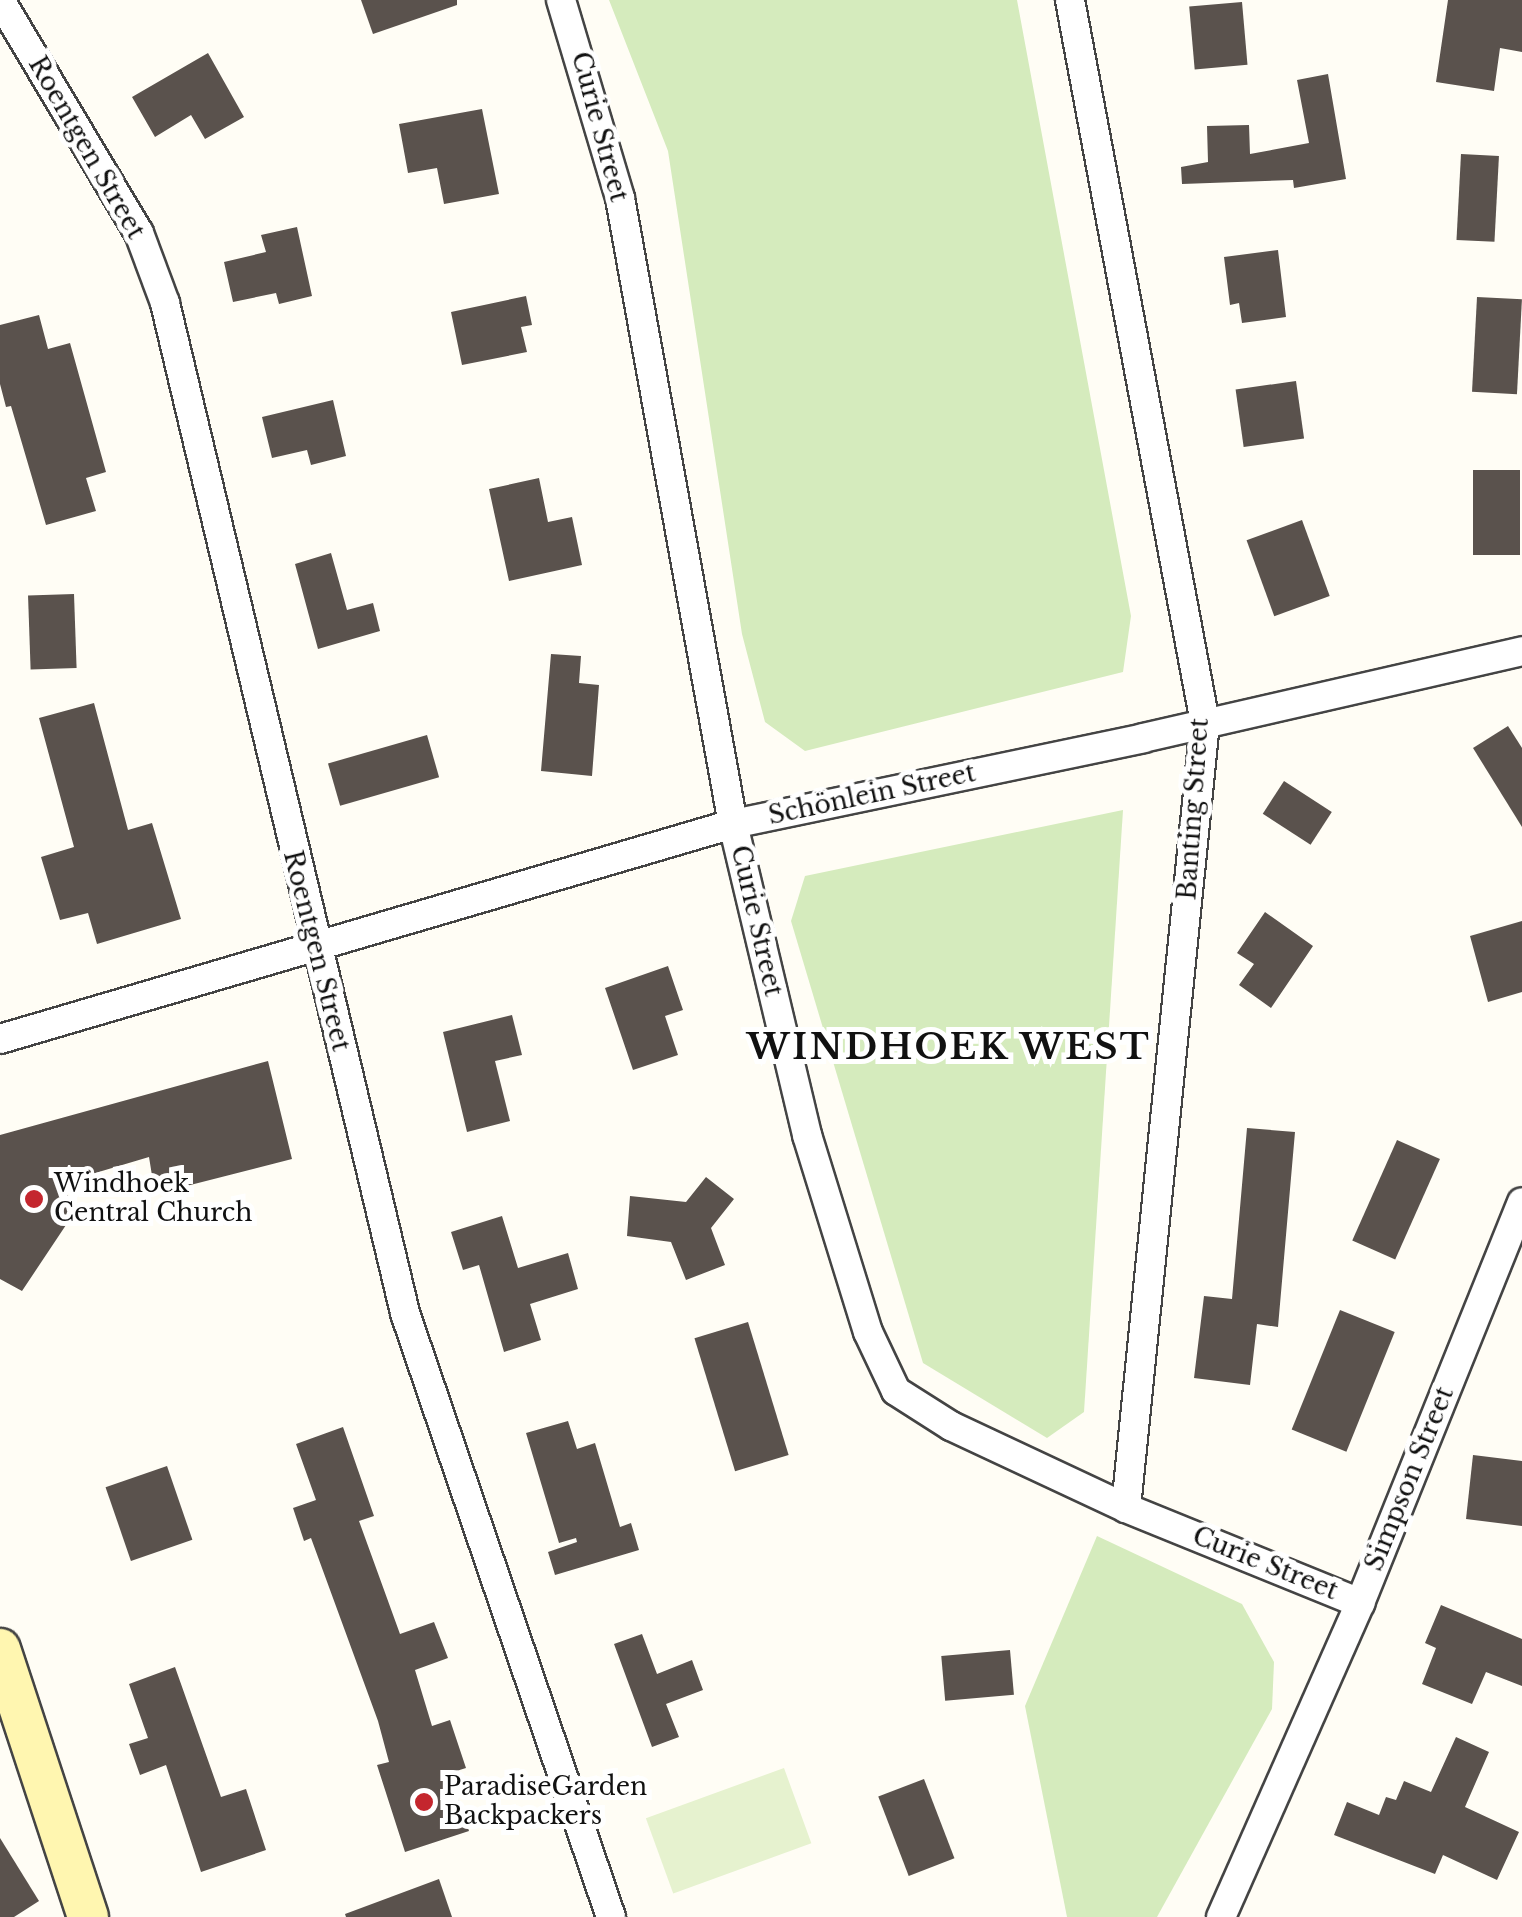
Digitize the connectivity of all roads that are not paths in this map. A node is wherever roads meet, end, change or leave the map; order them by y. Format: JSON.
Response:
{"nodes":[{"id":1,"x":0,"y":0,"type":"edge"},
{"id":2,"x":560,"y":0,"type":"edge"},
{"id":3,"x":1070,"y":0,"type":"edge"},
{"id":4,"x":1522,"y":651,"type":"edge"},
{"id":5,"x":1206,"y":724,"type":"junction"},
{"id":6,"x":733,"y":824,"type":"junction"},
{"id":7,"x":315,"y":948,"type":"junction"},
{"id":8,"x":0,"y":1039,"type":"edge"},
{"id":9,"x":1522,"y":1203,"type":"edge"},
{"id":10,"x":1126,"y":1508,"type":"junction"},
{"id":11,"x":1360,"y":1603,"type":"junction"},
{"id":12,"x":0,"y":1648,"type":"edge"},
{"id":13,"x":88,"y":1917,"type":"edge"},
{"id":14,"x":611,"y":1917,"type":"edge"},
{"id":15,"x":1222,"y":1917,"type":"edge"}],
"edges":[{"from":1,"to":7,"type":"street","name":"Roentgen Street"},
{"from":2,"to":6,"type":"street","name":"Curie Street"},
{"from":3,"to":5,"type":"street","name":"Banting Street"},
{"from":4,"to":5,"type":"street","name":"Schönlein Street"},
{"from":5,"to":6,"type":"street","name":"Schönlein Street"},
{"from":5,"to":10,"type":"street","name":"Banting Street"},
{"from":6,"to":7,"type":"street","name":"Schönlein Street"},
{"from":6,"to":10,"type":"street","name":"Curie Street"},
{"from":7,"to":8,"type":"street","name":"Schönlein Street"},
{"from":7,"to":14,"type":"street","name":"Roentgen Street"},
{"from":9,"to":11,"type":"street","name":"Simpson Street"},
{"from":10,"to":11,"type":"street","name":"Curie Street"},
{"from":11,"to":15,"type":"street","name":"Simpson Street"},
{"from":12,"to":13,"type":"street"}]}
